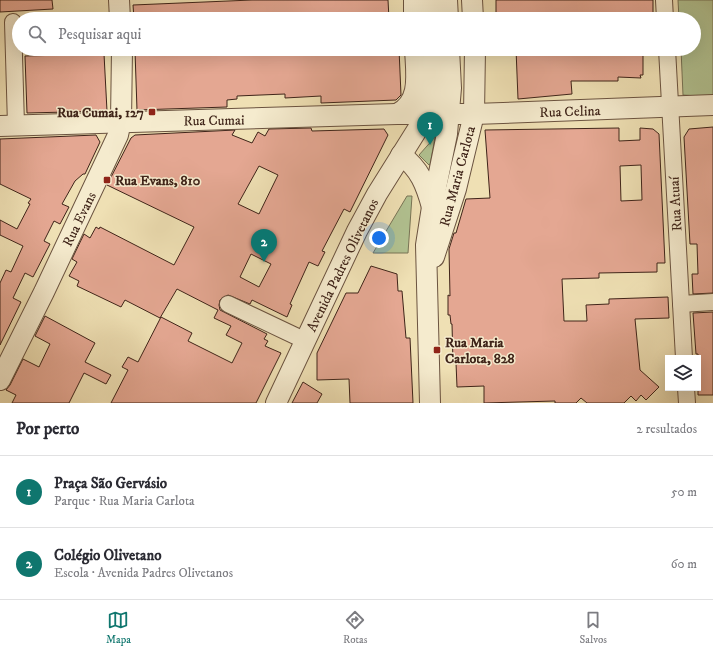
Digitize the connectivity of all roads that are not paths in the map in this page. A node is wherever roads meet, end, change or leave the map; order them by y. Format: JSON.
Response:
{"nodes":[{"id":1,"x":118,"y":0,"type":"edge"},
{"id":2,"x":414,"y":0,"type":"edge"},
{"id":3,"x":432,"y":0,"type":"edge"},
{"id":4,"x":447,"y":0,"type":"edge"},
{"id":5,"x":472,"y":0,"type":"edge"},
{"id":6,"x":664,"y":0,"type":"edge"},
{"id":7,"x":119,"y":12,"type":"edge"},
{"id":8,"x":414,"y":12,"type":"edge"},
{"id":9,"x":432,"y":12,"type":"edge"},
{"id":10,"x":448,"y":12,"type":"edge"},
{"id":11,"x":473,"y":12,"type":"edge"},
{"id":12,"x":665,"y":12,"type":"edge"},
{"id":13,"x":12,"y":43,"type":"edge"},
{"id":14,"x":122,"y":56,"type":"edge"},
{"id":15,"x":415,"y":56,"type":"edge"},
{"id":16,"x":435,"y":56,"type":"edge"},
{"id":17,"x":448,"y":56,"type":"edge"},
{"id":18,"x":475,"y":56,"type":"edge"},
{"id":19,"x":667,"y":56,"type":"edge"},
{"id":20,"x":443,"y":88,"type":"junction"},
{"id":21,"x":713,"y":105,"type":"edge"},
{"id":22,"x":670,"y":108,"type":"junction"},
{"id":23,"x":397,"y":114,"type":"junction"},
{"id":24,"x":427,"y":114,"type":"junction"},
{"id":25,"x":449,"y":114,"type":"junction"},
{"id":26,"x":474,"y":114,"type":"junction"},
{"id":27,"x":121,"y":121,"type":"junction"},
{"id":28,"x":8,"y":126,"type":"edge"},
{"id":29,"x":401,"y":155,"type":"junction"},
{"id":30,"x":432,"y":207,"type":"junction"},
{"id":31,"x":427,"y":276,"type":"junction"},
{"id":32,"x":713,"y":302,"type":"edge"},
{"id":33,"x":228,"y":304,"type":"dead end"},
{"id":34,"x":681,"y":304,"type":"junction"},
{"id":35,"x":306,"y":341,"type":"junction"},
{"id":36,"x":684,"y":355,"type":"edge"},
{"id":37,"x":0,"y":380,"type":"edge"},
{"id":38,"x":686,"y":391,"type":"edge"},
{"id":39,"x":276,"y":403,"type":"edge"},
{"id":40,"x":430,"y":403,"type":"edge"},
{"id":41,"x":686,"y":403,"type":"edge"}],
"edges":[{"from":1,"to":7,"type":"street"},
{"from":2,"to":8,"type":"street"},
{"from":3,"to":9,"type":"street"},
{"from":4,"to":10,"type":"street"},
{"from":5,"to":11,"type":"street"},
{"from":6,"to":12,"type":"street"},
{"from":13,"to":28,"type":"street"},
{"from":14,"to":27,"type":"street","name":"Rua Evans"},
{"from":15,"to":23,"type":"street"},
{"from":16,"to":20,"type":"street"},
{"from":17,"to":20,"type":"street"},
{"from":18,"to":26,"type":"street","name":"Rua Maria Carlota"},
{"from":19,"to":22,"type":"street","name":"Rua Atuaí"},
{"from":20,"to":24,"type":"street","name":"Avenida Padres Olivetanos"},
{"from":20,"to":25,"type":"street","name":"Rua Maria Carlota"},
{"from":21,"to":22,"type":"street","name":"Rua Celina"},
{"from":22,"to":26,"type":"street","name":"Rua Celina"},
{"from":22,"to":34,"type":"street","name":"Rua Atuaí"},
{"from":23,"to":24,"type":"street","name":"Rua Cumai"},
{"from":23,"to":27,"type":"street","name":"Rua Cumai"},
{"from":24,"to":25,"type":"street","name":"Rua Celina"},
{"from":24,"to":29,"type":"street","name":"Avenida Padres Olivetanos"},
{"from":25,"to":26,"type":"street","name":"Rua Celina"},
{"from":25,"to":30,"type":"street","name":"Rua Maria Carlota"},
{"from":26,"to":31,"type":"street","name":"Rua Maria Carlota"},
{"from":27,"to":28,"type":"street","name":"Rua Cumai"},
{"from":27,"to":37,"type":"street","name":"Rua Evans"},
{"from":29,"to":30,"type":"street"},
{"from":29,"to":35,"type":"street","name":"Avenida Padres Olivetanos"},
{"from":30,"to":31,"type":"street","name":"Rua Maria Carlota"},
{"from":31,"to":40,"type":"street","name":"Rua Maria Carlota"},
{"from":32,"to":34,"type":"street"},
{"from":33,"to":35,"type":"street"},
{"from":34,"to":36,"type":"street","name":"Rua Atuaí"},
{"from":35,"to":39,"type":"street","name":"Avenida Padres Olivetanos"},
{"from":38,"to":41,"type":"street"}]}
